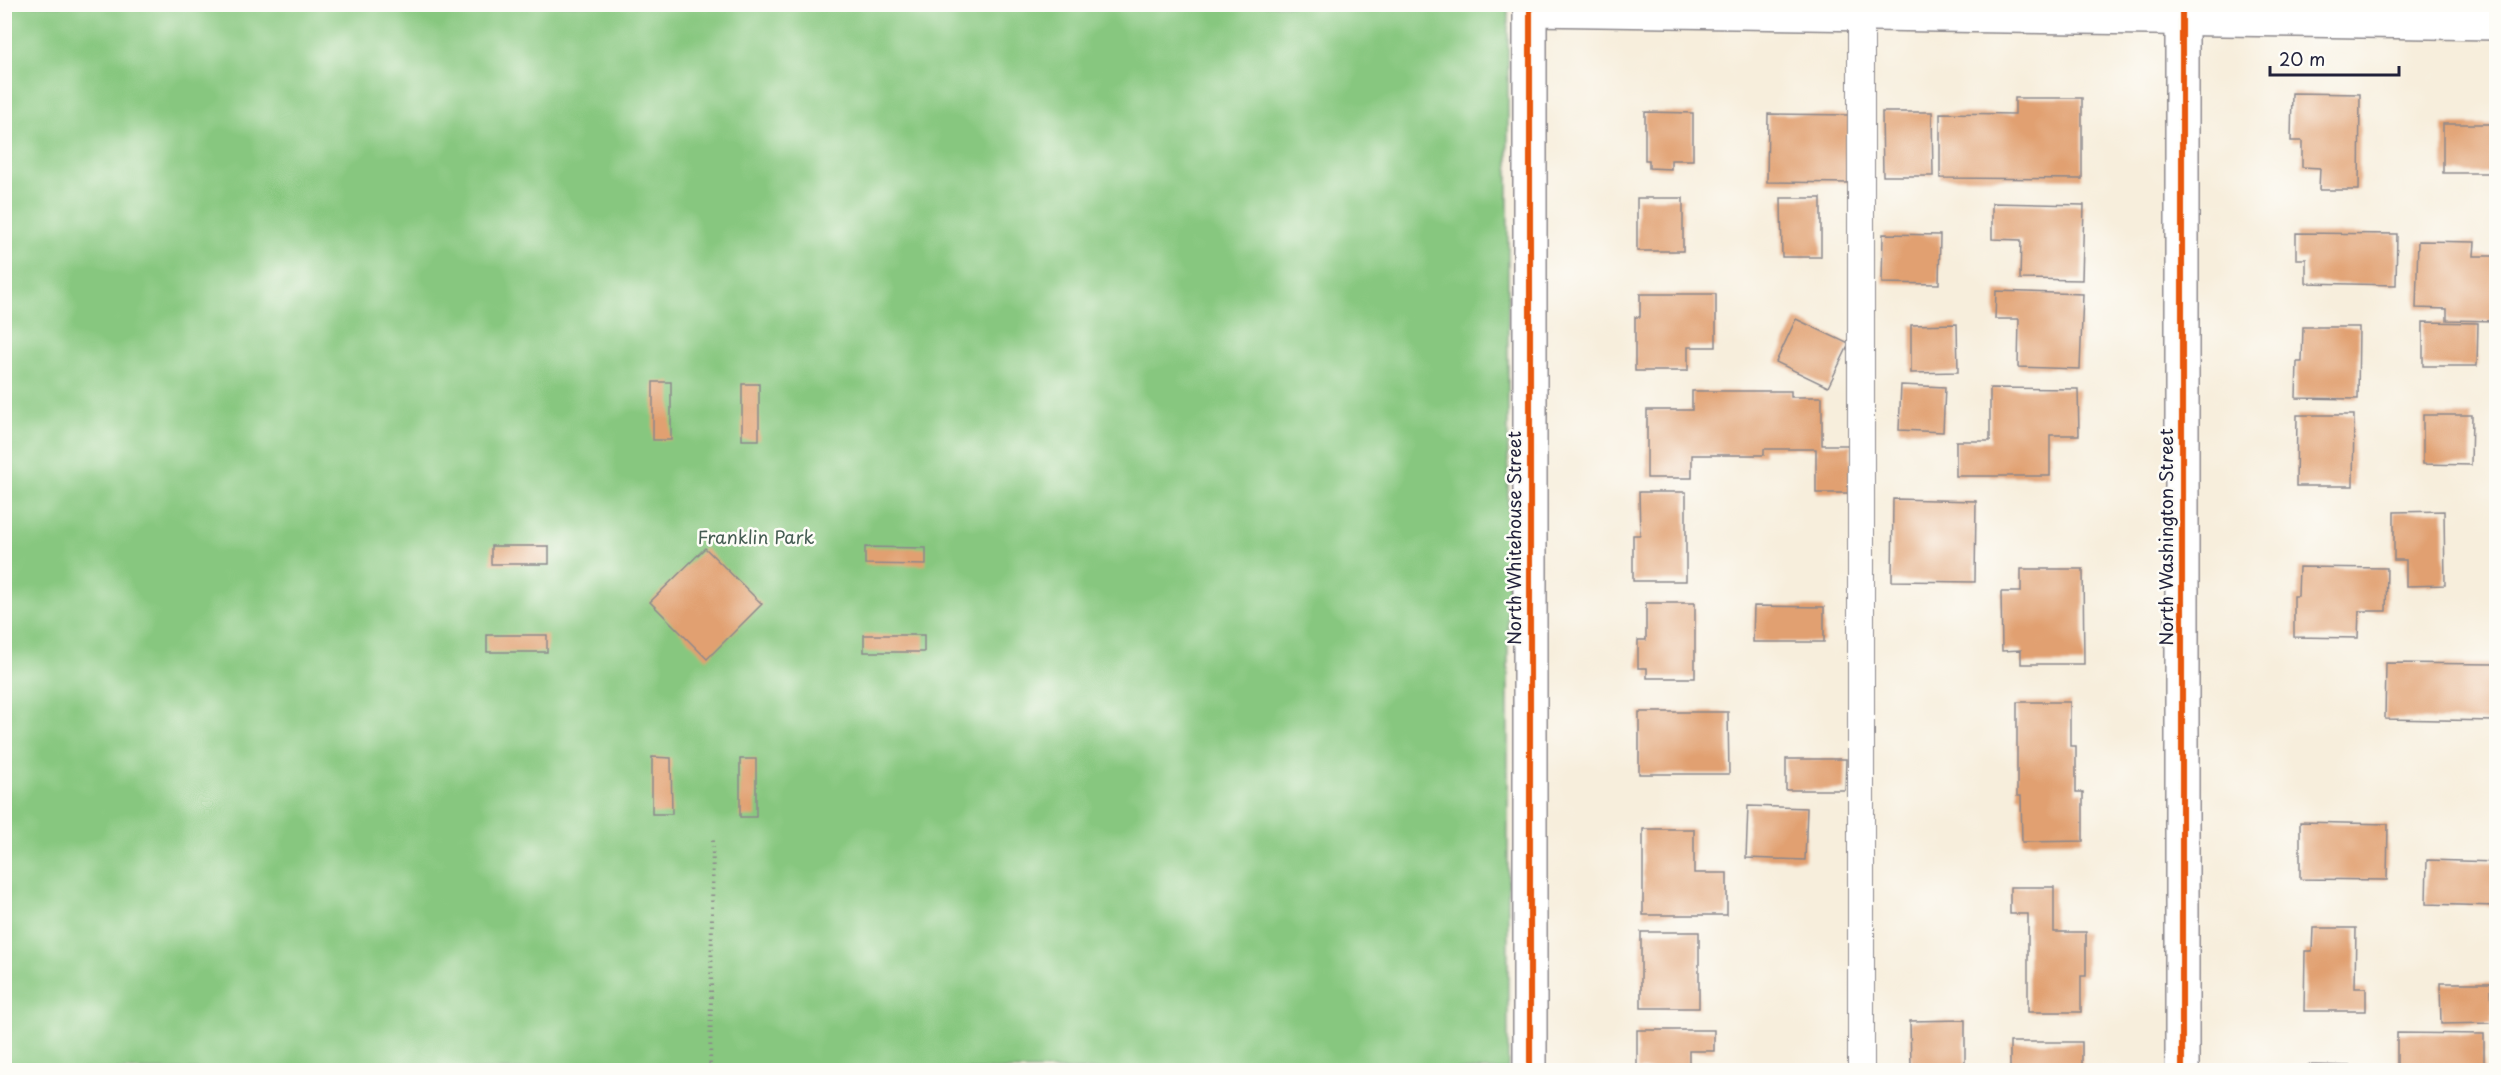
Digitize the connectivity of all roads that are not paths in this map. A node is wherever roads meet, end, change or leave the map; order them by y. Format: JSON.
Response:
{"nodes":[{"id":1,"x":1530,"y":7,"type":"edge"},
{"id":2,"x":1861,"y":9,"type":"edge"},
{"id":3,"x":2182,"y":12,"type":"edge"},
{"id":4,"x":2496,"y":23,"type":"edge"},
{"id":5,"x":1530,"y":1071,"type":"edge"},
{"id":6,"x":1861,"y":1071,"type":"edge"},
{"id":7,"x":2182,"y":1071,"type":"edge"}],
"edges":[{"from":1,"to":2,"type":"street"},
{"from":1,"to":5,"type":"street","name":"North Whitehouse Street"},
{"from":2,"to":3,"type":"street"},
{"from":2,"to":6,"type":"lane"},
{"from":3,"to":4,"type":"street"},
{"from":3,"to":7,"type":"street","name":"North Washington Street"}]}
